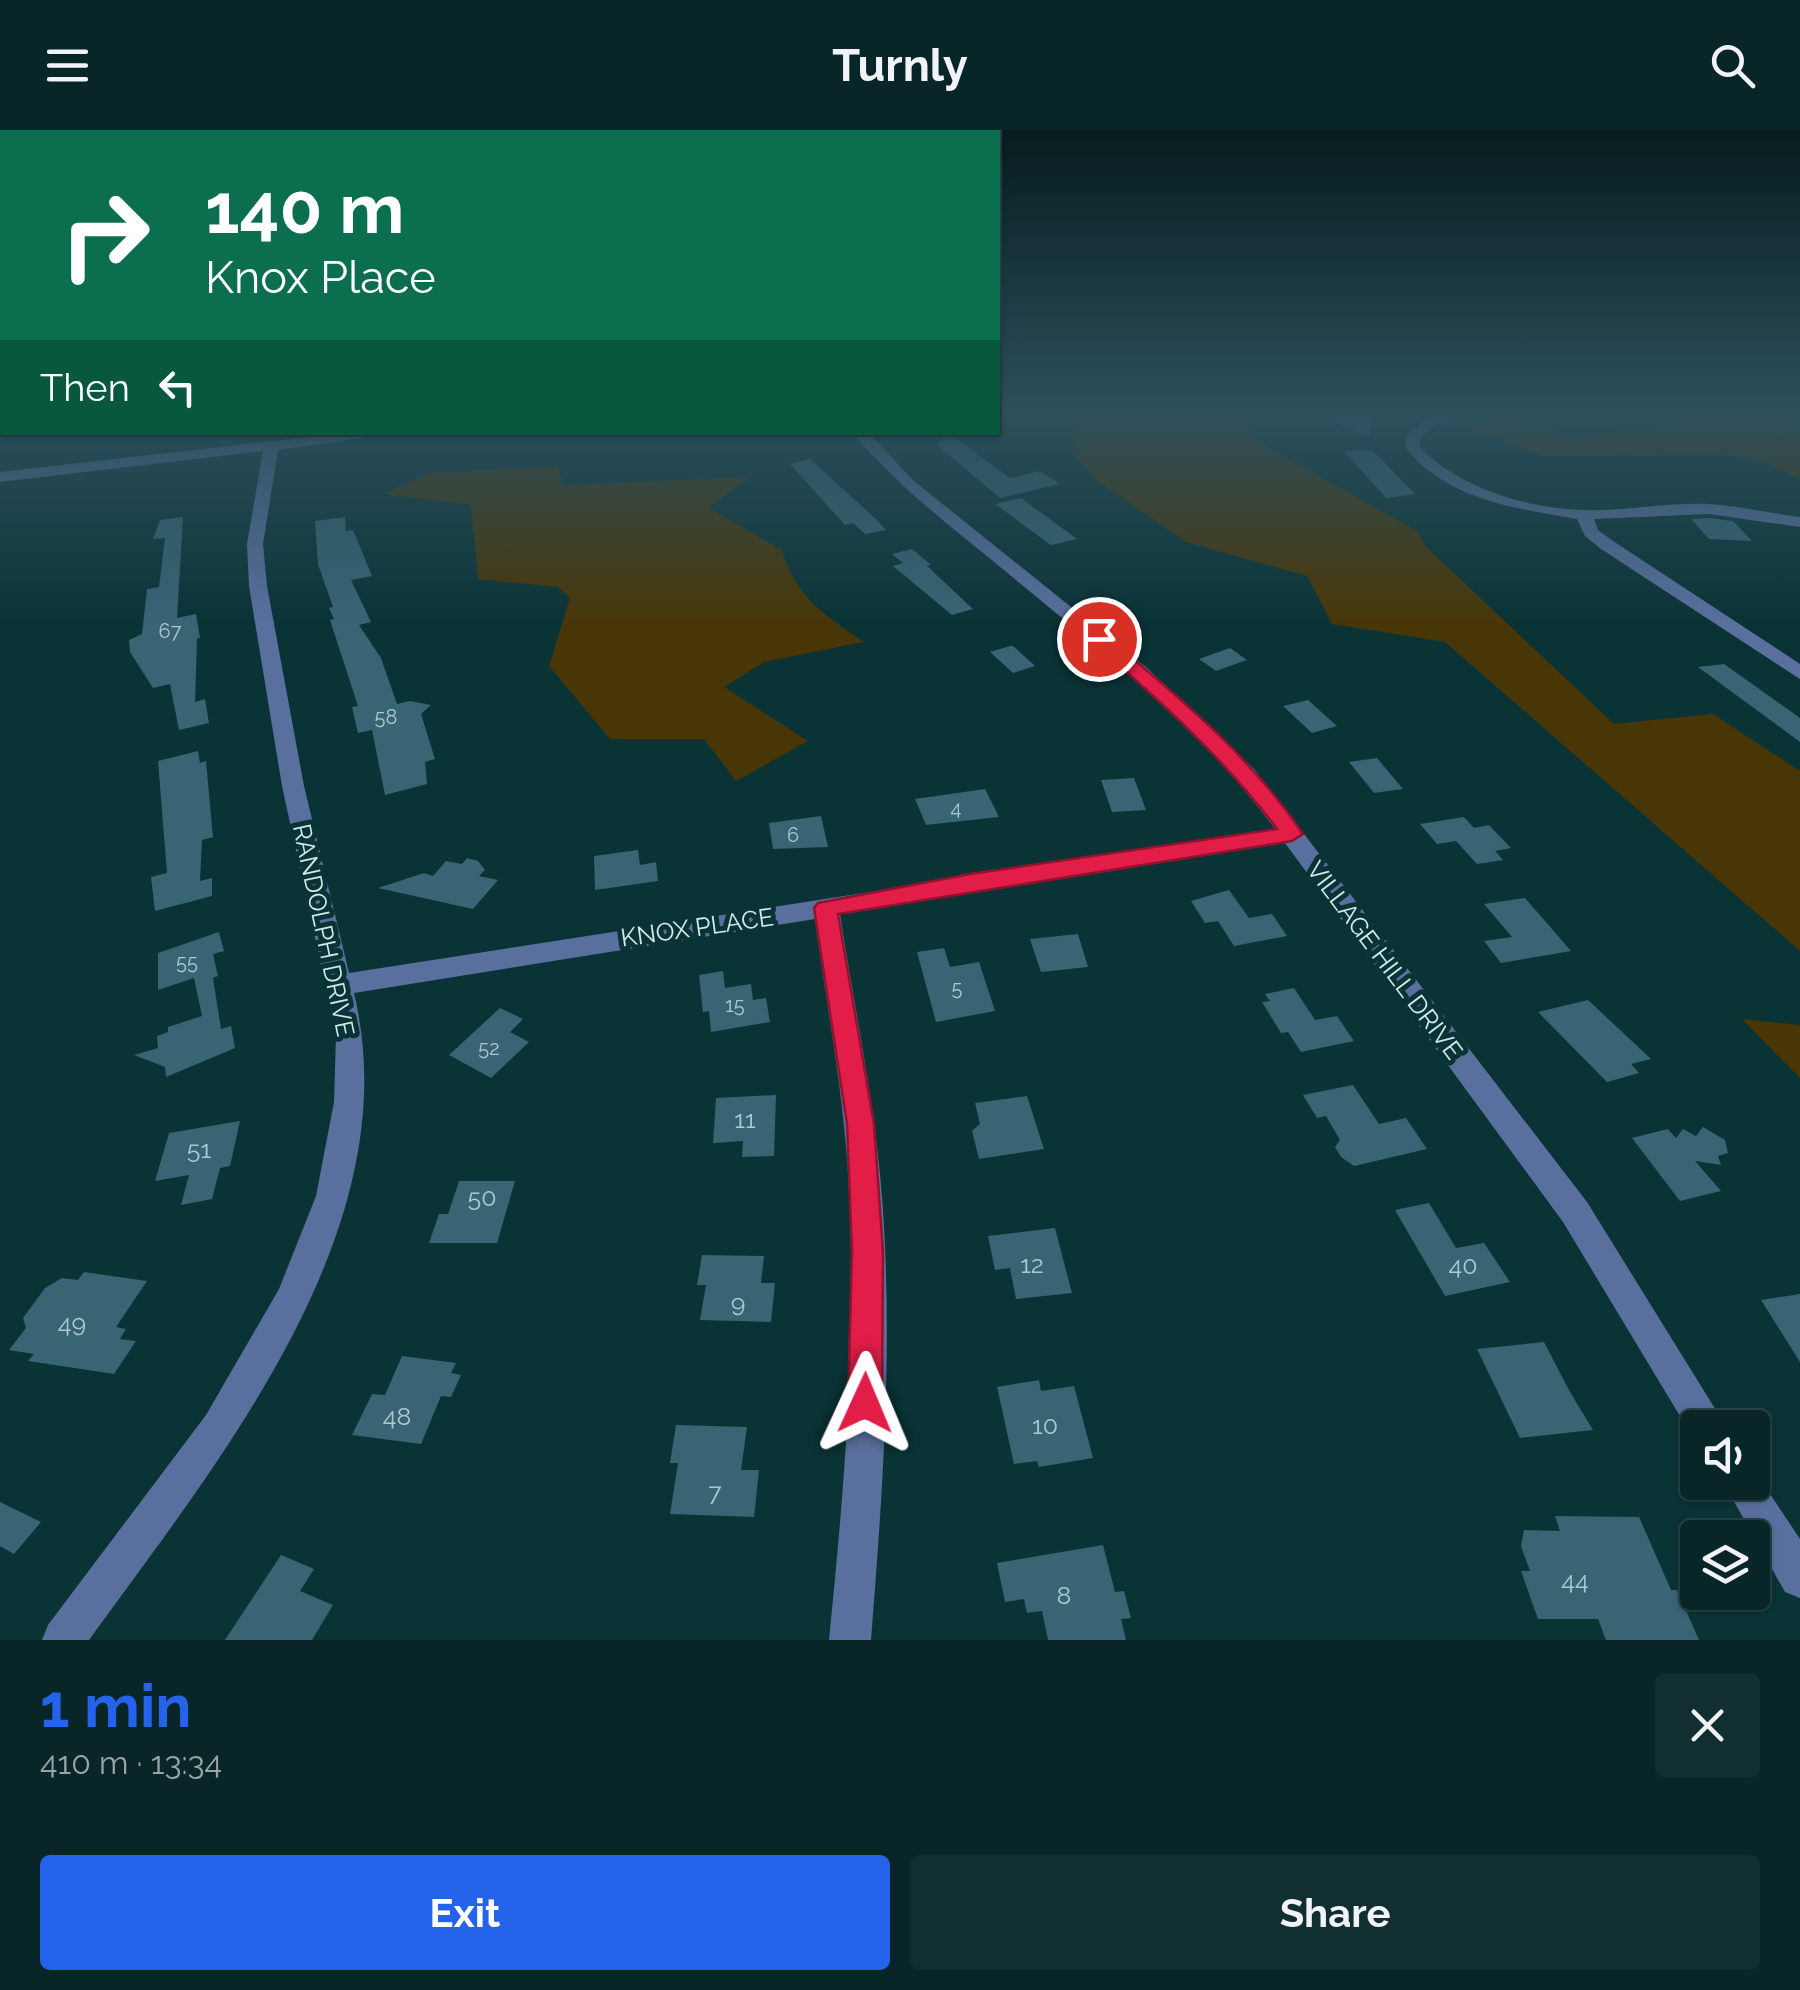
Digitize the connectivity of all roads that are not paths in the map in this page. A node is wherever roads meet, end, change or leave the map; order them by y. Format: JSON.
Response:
{"nodes":[{"id":1,"x":265,"y":484,"type":"edge"},
{"id":2,"x":909,"y":484,"type":"edge"},
{"id":3,"x":1458,"y":484,"type":"edge"},
{"id":4,"x":1584,"y":514,"type":"junction"},
{"id":5,"x":1800,"y":522,"type":"edge"},
{"id":6,"x":1800,"y":674,"type":"edge"},
{"id":7,"x":1292,"y":834,"type":"junction"},
{"id":8,"x":826,"y":908,"type":"junction"},
{"id":9,"x":338,"y":985,"type":"junction"},
{"id":10,"x":1697,"y":1410,"type":"edge"},
{"id":11,"x":1753,"y":1500,"type":"edge"},
{"id":12,"x":1800,"y":1577,"type":"edge"},
{"id":13,"x":63,"y":1640,"type":"edge"},
{"id":14,"x":850,"y":1640,"type":"edge"}],
"edges":[{"from":1,"to":9,"type":"street","name":"RANDOLPH DRIVE"},
{"from":2,"to":7,"type":"street","name":"VILLAGE HILL DRIVE"},
{"from":3,"to":4,"type":"street"},
{"from":4,"to":5,"type":"street"},
{"from":4,"to":6,"type":"street"},
{"from":7,"to":8,"type":"street","name":"KNOX PLACE"},
{"from":7,"to":10,"type":"street","name":"VILLAGE HILL DRIVE"},
{"from":8,"to":9,"type":"street","name":"KNOX PLACE"},
{"from":8,"to":14,"type":"street"},
{"from":9,"to":13,"type":"street","name":"RANDOLPH DRIVE"},
{"from":11,"to":12,"type":"street"}]}
